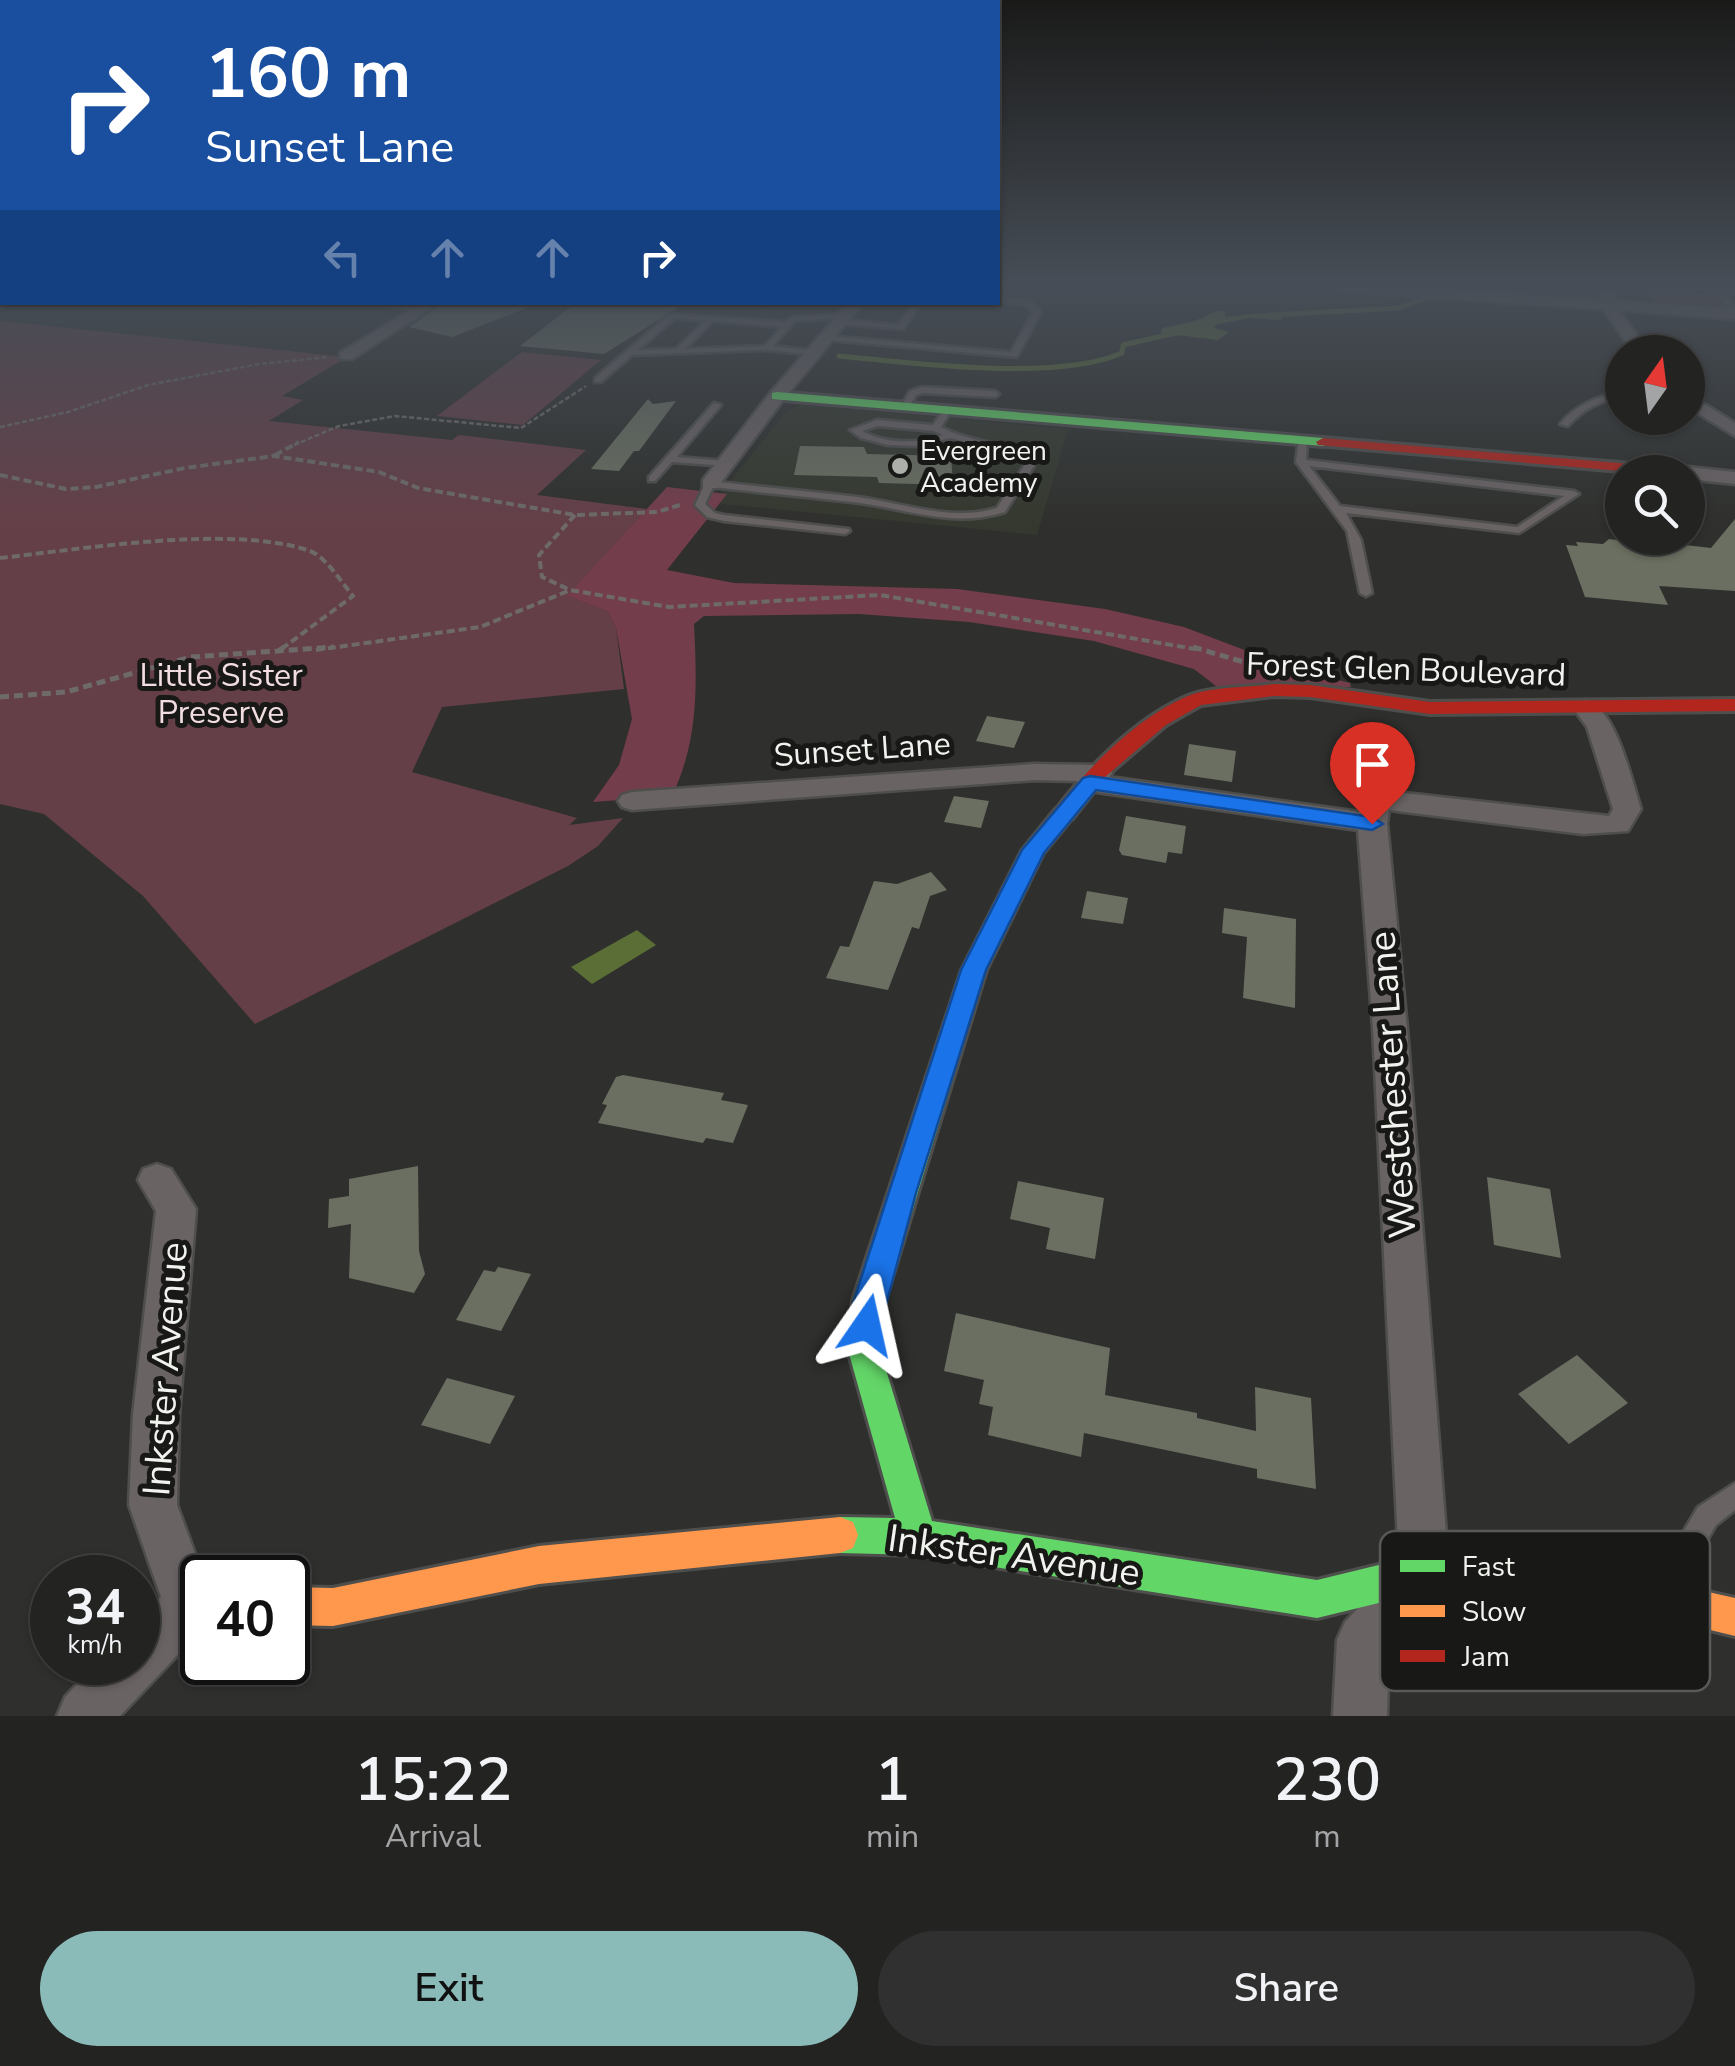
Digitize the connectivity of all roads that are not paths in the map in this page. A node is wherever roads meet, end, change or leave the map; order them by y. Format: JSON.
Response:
{"nodes":[{"id":1,"x":613,"y":367,"type":"edge"},
{"id":2,"x":803,"y":367,"type":"edge"},
{"id":3,"x":598,"y":380,"type":"road end"},
{"id":4,"x":995,"y":394,"type":"dead end"},
{"id":5,"x":777,"y":396,"type":"junction"},
{"id":6,"x":1605,"y":397,"type":"edge"},
{"id":7,"x":716,"y":405,"type":"dead end"},
{"id":8,"x":905,"y":407,"type":"junction"},
{"id":9,"x":1705,"y":410,"type":"edge"},
{"id":10,"x":942,"y":420,"type":"junction"},
{"id":11,"x":1565,"y":424,"type":"dead end"},
{"id":12,"x":1735,"y":431,"type":"edge"},
{"id":13,"x":951,"y":436,"type":"junction"},
{"id":14,"x":1301,"y":451,"type":"junction"},
{"id":15,"x":670,"y":459,"type":"junction"},
{"id":16,"x":725,"y":464,"type":"junction"},
{"id":17,"x":1605,"y":468,"type":"edge"},
{"id":18,"x":1705,"y":475,"type":"edge"},
{"id":19,"x":1735,"y":478,"type":"edge"},
{"id":20,"x":652,"y":479,"type":"dead end"},
{"id":21,"x":706,"y":492,"type":"junction"},
{"id":22,"x":1336,"y":508,"type":"junction"},
{"id":23,"x":845,"y":531,"type":"dead end"},
{"id":24,"x":1366,"y":593,"type":"dead end"},
{"id":25,"x":1735,"y":705,"type":"edge"},
{"id":26,"x":1586,"y":708,"type":"junction"},
{"id":27,"x":1094,"y":778,"type":"junction"},
{"id":28,"x":632,"y":801,"type":"dead end"},
{"id":29,"x":1372,"y":824,"type":"junction"},
{"id":30,"x":157,"y":1180,"type":"dead end"},
{"id":31,"x":1735,"y":1496,"type":"edge"},
{"id":32,"x":1421,"y":1531,"type":"edge"},
{"id":33,"x":1698,"y":1531,"type":"edge"},
{"id":34,"x":920,"y":1537,"type":"junction"},
{"id":35,"x":180,"y":1567,"type":"edge"},
{"id":36,"x":1380,"y":1583,"type":"edge"},
{"id":37,"x":310,"y":1606,"type":"edge"},
{"id":38,"x":1710,"y":1612,"type":"edge"},
{"id":39,"x":1735,"y":1618,"type":"edge"},
{"id":40,"x":180,"y":1619,"type":"edge"},
{"id":41,"x":1380,"y":1622,"type":"edge"},
{"id":42,"x":160,"y":1638,"type":"edge"},
{"id":43,"x":113,"y":1685,"type":"edge"},
{"id":44,"x":84,"y":1716,"type":"edge"},
{"id":45,"x":1360,"y":1716,"type":"edge"}],
"edges":[{"from":1,"to":3,"type":"lane"},
{"from":2,"to":5,"type":"street"},
{"from":4,"to":8,"type":"lane"},
{"from":5,"to":8,"type":"street"},
{"from":5,"to":16,"type":"street"},
{"from":6,"to":11,"type":"lane"},
{"from":7,"to":15,"type":"lane"},
{"from":8,"to":10,"type":"street"},
{"from":9,"to":12,"type":"street"},
{"from":10,"to":13,"type":"lane"},
{"from":10,"to":13,"type":"lane"},
{"from":10,"to":14,"type":"street"},
{"from":13,"to":21,"type":"lane"},
{"from":14,"to":17,"type":"street"},
{"from":14,"to":22,"type":"lane"},
{"from":14,"to":22,"type":"lane"},
{"from":15,"to":16,"type":"lane"},
{"from":15,"to":20,"type":"lane"},
{"from":16,"to":21,"type":"street"},
{"from":18,"to":19,"type":"street"},
{"from":21,"to":23,"type":"lane"},
{"from":22,"to":24,"type":"lane"},
{"from":25,"to":26,"type":"street","name":"Forest Glen Boulevard"},
{"from":26,"to":27,"type":"street","name":"Forest Glen Boulevard"},
{"from":26,"to":29,"type":"street"},
{"from":27,"to":28,"type":"street","name":"Sunset Lane"},
{"from":27,"to":29,"type":"street","name":"Sunset Lane"},
{"from":27,"to":34,"type":"street"},
{"from":29,"to":32,"type":"street","name":"Westchester Lane"},
{"from":30,"to":35,"type":"street","name":"Inkster Avenue"},
{"from":31,"to":33,"type":"lane"},
{"from":34,"to":36,"type":"street","name":"Inkster Avenue"},
{"from":34,"to":37,"type":"street","name":"Inkster Avenue"},
{"from":38,"to":39,"type":"street","name":"Inkster Avenue"},
{"from":40,"to":42,"type":"street"},
{"from":41,"to":45,"type":"street"},
{"from":43,"to":44,"type":"street"}]}
